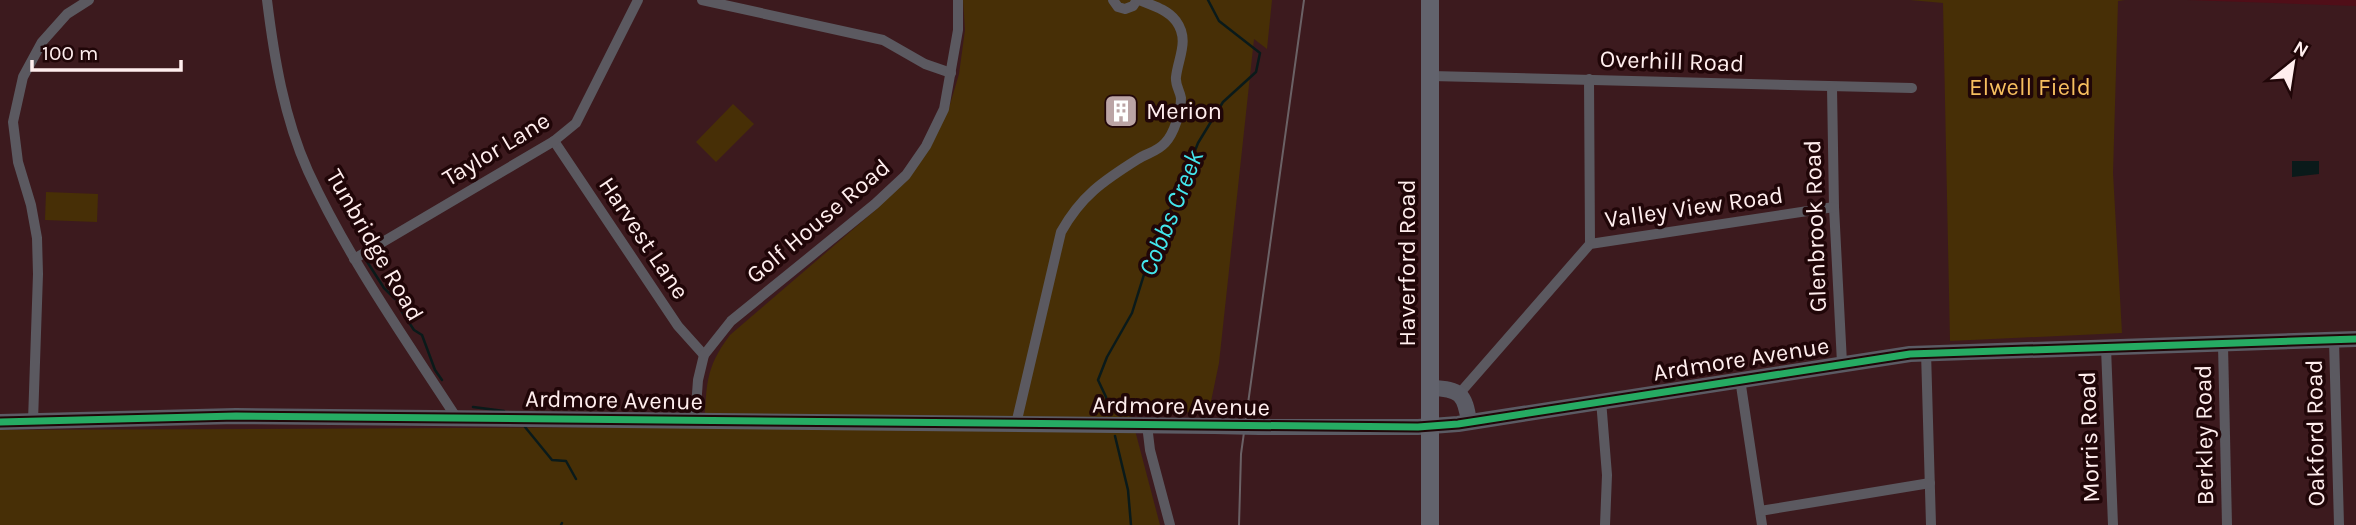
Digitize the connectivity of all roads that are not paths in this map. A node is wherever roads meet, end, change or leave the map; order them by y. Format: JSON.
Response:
{"nodes":[{"id":1,"x":89,"y":0,"type":"edge"},
{"id":2,"x":267,"y":0,"type":"edge"},
{"id":3,"x":638,"y":0,"type":"edge"},
{"id":4,"x":702,"y":0,"type":"edge"},
{"id":5,"x":958,"y":0,"type":"edge"},
{"id":6,"x":1114,"y":0,"type":"edge"},
{"id":7,"x":1138,"y":0,"type":"edge"},
{"id":8,"x":1430,"y":0,"type":"edge"},
{"id":9,"x":951,"y":73,"type":"junction"},
{"id":10,"x":1431,"y":76,"type":"junction"},
{"id":11,"x":1588,"y":79,"type":"junction"},
{"id":12,"x":1832,"y":87,"type":"junction"},
{"id":13,"x":1912,"y":88,"type":"dead end"},
{"id":14,"x":554,"y":141,"type":"junction"},
{"id":15,"x":1834,"y":207,"type":"junction"},
{"id":16,"x":1590,"y":244,"type":"junction"},
{"id":17,"x":354,"y":259,"type":"junction"},
{"id":18,"x":2356,"y":339,"type":"edge"},
{"id":19,"x":2334,"y":340,"type":"junction"},
{"id":20,"x":2223,"y":345,"type":"junction"},
{"id":21,"x":2106,"y":348,"type":"junction"},
{"id":22,"x":1926,"y":352,"type":"junction"},
{"id":23,"x":704,"y":355,"type":"junction"},
{"id":24,"x":1842,"y":363,"type":"junction"},
{"id":25,"x":1740,"y":379,"type":"junction"},
{"id":26,"x":1432,"y":388,"type":"junction"},
{"id":27,"x":1459,"y":394,"type":"junction"},
{"id":28,"x":1601,"y":400,"type":"junction"},
{"id":29,"x":456,"y":418,"type":"junction"},
{"id":30,"x":33,"y":421,"type":"junction"},
{"id":31,"x":695,"y":421,"type":"junction"},
{"id":32,"x":0,"y":422,"type":"edge"},
{"id":33,"x":1469,"y":422,"type":"junction"},
{"id":34,"x":1016,"y":424,"type":"junction"},
{"id":35,"x":1147,"y":425,"type":"junction"},
{"id":36,"x":1432,"y":426,"type":"junction"},
{"id":37,"x":1930,"y":484,"type":"junction"},
{"id":38,"x":1760,"y":511,"type":"junction"},
{"id":39,"x":1170,"y":525,"type":"edge"},
{"id":40,"x":1430,"y":525,"type":"edge"},
{"id":41,"x":1605,"y":525,"type":"edge"},
{"id":42,"x":1762,"y":525,"type":"edge"},
{"id":43,"x":1931,"y":525,"type":"edge"},
{"id":44,"x":2113,"y":525,"type":"edge"},
{"id":45,"x":2227,"y":525,"type":"edge"},
{"id":46,"x":2339,"y":525,"type":"edge"}],
"edges":[{"from":1,"to":30,"type":"street"},
{"from":2,"to":17,"type":"street","name":"Tunbridge Road"},
{"from":3,"to":14,"type":"street","name":"Taylor Lane"},
{"from":4,"to":9,"type":"street"},
{"from":5,"to":9,"type":"street","name":"Golf House Road"},
{"from":6,"to":7,"type":"street"},
{"from":7,"to":34,"type":"street"},
{"from":8,"to":10,"type":"main road","name":"Haverford Road"},
{"from":9,"to":23,"type":"street","name":"Golf House Road"},
{"from":10,"to":11,"type":"street","name":"Overhill Road"},
{"from":10,"to":26,"type":"main road","name":"Haverford Road"},
{"from":11,"to":12,"type":"street","name":"Overhill Road"},
{"from":11,"to":16,"type":"street"},
{"from":12,"to":13,"type":"street","name":"Overhill Road"},
{"from":12,"to":15,"type":"street","name":"Glenbrook Road"},
{"from":14,"to":17,"type":"street","name":"Taylor Lane"},
{"from":14,"to":23,"type":"street","name":"Harvest Lane"},
{"from":15,"to":16,"type":"street","name":"Valley View Road"},
{"from":15,"to":24,"type":"street","name":"Glenbrook Road"},
{"from":16,"to":27,"type":"street","name":"Valley View Road"},
{"from":17,"to":29,"type":"street","name":"Tunbridge Road"},
{"from":18,"to":19,"type":"street","name":"Ardmore Avenue"},
{"from":19,"to":20,"type":"street","name":"Ardmore Avenue"},
{"from":19,"to":46,"type":"street","name":"Oakford Road"},
{"from":20,"to":21,"type":"street","name":"Ardmore Avenue"},
{"from":20,"to":45,"type":"street","name":"Berkley Road"},
{"from":21,"to":22,"type":"street","name":"Ardmore Avenue"},
{"from":21,"to":44,"type":"street","name":"Morris Road"},
{"from":22,"to":24,"type":"street","name":"Ardmore Avenue"},
{"from":22,"to":37,"type":"street"},
{"from":23,"to":31,"type":"street","name":"Golf House Road"},
{"from":24,"to":25,"type":"street","name":"Ardmore Avenue"},
{"from":25,"to":28,"type":"street","name":"Ardmore Avenue"},
{"from":25,"to":38,"type":"street"},
{"from":26,"to":27,"type":"street"},
{"from":26,"to":36,"type":"main road","name":"Haverford Road"},
{"from":27,"to":33,"type":"street"},
{"from":28,"to":33,"type":"street","name":"Ardmore Avenue"},
{"from":28,"to":41,"type":"street"},
{"from":29,"to":30,"type":"street","name":"Ardmore Avenue"},
{"from":29,"to":31,"type":"street","name":"Ardmore Avenue"},
{"from":30,"to":32,"type":"street","name":"Ardmore Avenue"},
{"from":31,"to":34,"type":"street","name":"Ardmore Avenue"},
{"from":33,"to":36,"type":"street","name":"Ardmore Avenue"},
{"from":34,"to":35,"type":"street","name":"Ardmore Avenue"},
{"from":35,"to":36,"type":"street","name":"Ardmore Avenue","bridge":true},
{"from":35,"to":39,"type":"street"},
{"from":36,"to":40,"type":"main road","name":"Haverford Road"},
{"from":37,"to":38,"type":"street"},
{"from":37,"to":43,"type":"street"},
{"from":38,"to":42,"type":"street"}]}
